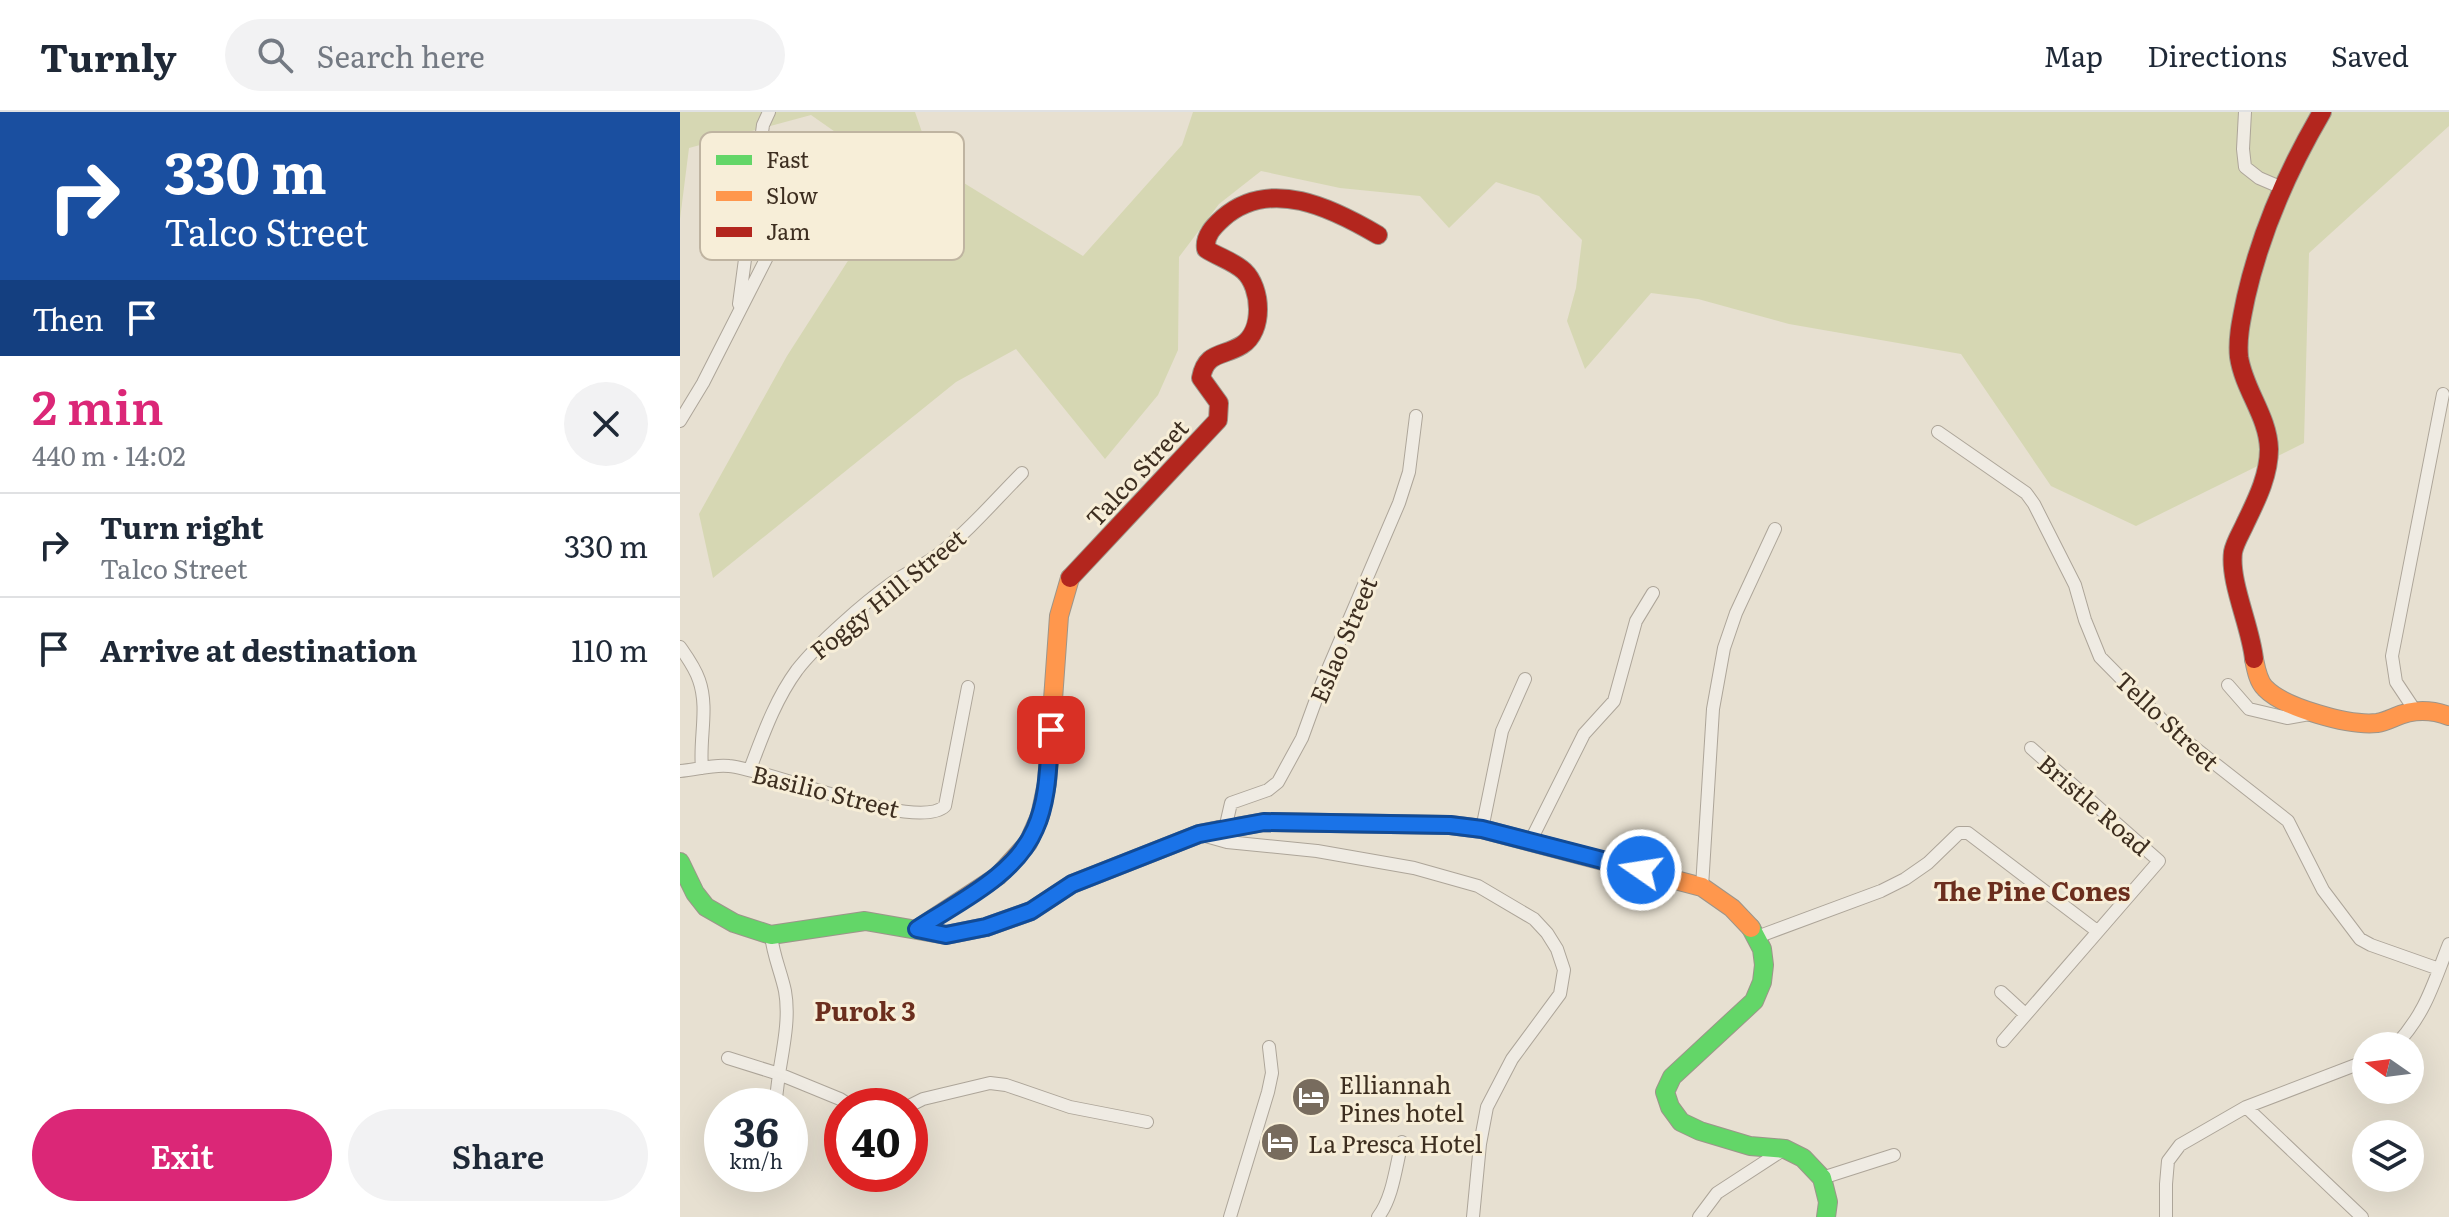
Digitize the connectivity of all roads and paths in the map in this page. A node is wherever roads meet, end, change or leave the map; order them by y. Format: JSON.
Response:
{"nodes":[{"id":1,"x":769,"y":112,"type":"edge"},
{"id":2,"x":2245,"y":112,"type":"edge"},
{"id":3,"x":2322,"y":112,"type":"edge"},
{"id":4,"x":762,"y":132,"type":"edge"},
{"id":5,"x":2280,"y":187,"type":"junction"},
{"id":6,"x":1378,"y":235,"type":"dead end"},
{"id":7,"x":745,"y":260,"type":"edge"},
{"id":8,"x":766,"y":260,"type":"edge"},
{"id":9,"x":738,"y":315,"type":"junction"},
{"id":10,"x":2443,"y":394,"type":"dead end"},
{"id":11,"x":1416,"y":416,"type":"dead end"},
{"id":12,"x":680,"y":421,"type":"edge"},
{"id":13,"x":1938,"y":432,"type":"dead end"},
{"id":14,"x":1022,"y":473,"type":"dead end"},
{"id":15,"x":1775,"y":529,"type":"dead end"},
{"id":16,"x":1653,"y":593,"type":"dead end"},
{"id":17,"x":680,"y":647,"type":"edge"},
{"id":18,"x":1525,"y":679,"type":"dead end"},
{"id":19,"x":2228,"y":685,"type":"dead end"},
{"id":20,"x":968,"y":687,"type":"dead end"},
{"id":21,"x":2414,"y":709,"type":"junction"},
{"id":22,"x":2318,"y":713,"type":"junction"},
{"id":23,"x":2449,"y":716,"type":"edge"},
{"id":24,"x":2031,"y":748,"type":"dead end"},
{"id":25,"x":702,"y":768,"type":"junction"},
{"id":26,"x":750,"y":769,"type":"junction"},
{"id":27,"x":680,"y":771,"type":"edge"},
{"id":28,"x":1225,"y":829,"type":"junction"},
{"id":29,"x":1482,"y":829,"type":"junction"},
{"id":30,"x":1199,"y":834,"type":"junction"},
{"id":31,"x":1531,"y":840,"type":"junction"},
{"id":32,"x":680,"y":862,"type":"edge"},
{"id":33,"x":1702,"y":887,"type":"junction"},
{"id":34,"x":917,"y":929,"type":"junction"},
{"id":35,"x":2097,"y":931,"type":"junction"},
{"id":36,"x":771,"y":935,"type":"junction"},
{"id":37,"x":1757,"y":937,"type":"junction"},
{"id":38,"x":2449,"y":944,"type":"edge"},
{"id":39,"x":2439,"y":969,"type":"junction"},
{"id":40,"x":2001,"y":992,"type":"dead end"},
{"id":41,"x":2025,"y":1014,"type":"junction"},
{"id":42,"x":2408,"y":1032,"type":"edge"},
{"id":43,"x":2003,"y":1041,"type":"dead end"},
{"id":44,"x":1269,"y":1047,"type":"dead end"},
{"id":45,"x":728,"y":1058,"type":"dead end"},
{"id":46,"x":2352,"y":1066,"type":"edge"},
{"id":47,"x":779,"y":1074,"type":"junction"},
{"id":48,"x":777,"y":1088,"type":"edge"},
{"id":49,"x":824,"y":1092,"type":"edge"},
{"id":50,"x":928,"y":1098,"type":"edge"},
{"id":51,"x":2246,"y":1107,"type":"junction"},
{"id":52,"x":1147,"y":1122,"type":"dead end"},
{"id":53,"x":1402,"y":1142,"type":"dead end"},
{"id":54,"x":1785,"y":1149,"type":"junction"},
{"id":55,"x":1894,"y":1155,"type":"dead end"},
{"id":56,"x":1822,"y":1178,"type":"junction"},
{"id":57,"x":1230,"y":1217,"type":"edge"},
{"id":58,"x":1378,"y":1217,"type":"edge"},
{"id":59,"x":1473,"y":1217,"type":"edge"},
{"id":60,"x":1699,"y":1217,"type":"edge"},
{"id":61,"x":1826,"y":1217,"type":"edge"},
{"id":62,"x":2166,"y":1217,"type":"edge"},
{"id":63,"x":2362,"y":1217,"type":"edge"}],
"edges":[{"from":1,"to":4,"type":"street"},
{"from":2,"to":5,"type":"street"},
{"from":3,"to":5,"type":"street"},
{"from":5,"to":22,"type":"street"},
{"from":6,"to":34,"type":"street","name":"Talco Street"},
{"from":7,"to":9,"type":"street"},
{"from":8,"to":9,"type":"street"},
{"from":9,"to":12,"type":"street"},
{"from":10,"to":21,"type":"street"},
{"from":11,"to":28,"type":"street","name":"Eslao Street"},
{"from":13,"to":39,"type":"street","name":"Tello Street"},
{"from":14,"to":26,"type":"street","name":"Foggy Hill Street"},
{"from":15,"to":33,"type":"street"},
{"from":16,"to":31,"type":"street"},
{"from":17,"to":25,"type":"street"},
{"from":18,"to":29,"type":"street"},
{"from":19,"to":22,"type":"street"},
{"from":20,"to":26,"type":"street","name":"Basilio Street"},
{"from":21,"to":22,"type":"street"},
{"from":21,"to":23,"type":"street"},
{"from":24,"to":35,"type":"street","name":"Bristle Road"},
{"from":25,"to":26,"type":"street","name":"Basilio Street"},
{"from":25,"to":27,"type":"street","name":"Basilio Street"},
{"from":28,"to":29,"type":"street"},
{"from":28,"to":30,"type":"street"},
{"from":29,"to":31,"type":"street"},
{"from":30,"to":34,"type":"street"},
{"from":30,"to":59,"type":"street"},
{"from":31,"to":33,"type":"street"},
{"from":32,"to":36,"type":"street"},
{"from":33,"to":37,"type":"street"},
{"from":34,"to":36,"type":"street"},
{"from":35,"to":37,"type":"street"},
{"from":35,"to":41,"type":"street"},
{"from":36,"to":47,"type":"street"},
{"from":37,"to":54,"type":"street"},
{"from":38,"to":39,"type":"street"},
{"from":39,"to":42,"type":"street"},
{"from":40,"to":41,"type":"street"},
{"from":41,"to":43,"type":"street"},
{"from":44,"to":57,"type":"street"},
{"from":45,"to":47,"type":"street"},
{"from":46,"to":51,"type":"street"},
{"from":47,"to":48,"type":"street"},
{"from":47,"to":49,"type":"street"},
{"from":50,"to":52,"type":"street"},
{"from":51,"to":62,"type":"street"},
{"from":51,"to":63,"type":"street"},
{"from":53,"to":58,"type":"street"},
{"from":54,"to":56,"type":"street"},
{"from":54,"to":60,"type":"street"},
{"from":55,"to":56,"type":"street"},
{"from":56,"to":61,"type":"street"}]}
